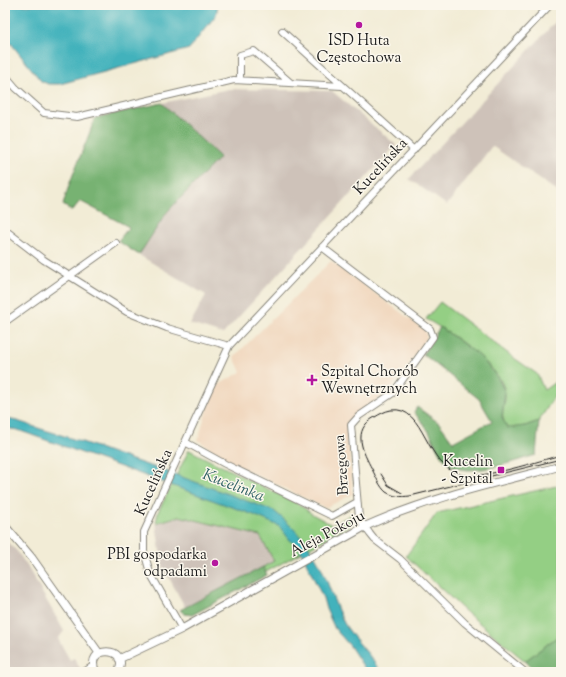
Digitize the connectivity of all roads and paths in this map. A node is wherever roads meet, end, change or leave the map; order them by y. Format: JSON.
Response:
{"nodes":[{"id":1,"x":550,"y":5,"type":"edge"},
{"id":2,"x":282,"y":31,"type":"dead end"},
{"id":3,"x":5,"y":75,"type":"edge"},
{"id":4,"x":240,"y":80,"type":"junction"},
{"id":5,"x":291,"y":83,"type":"junction"},
{"id":6,"x":342,"y":86,"type":"junction"},
{"id":7,"x":414,"y":150,"type":"junction"},
{"id":8,"x":5,"y":230,"type":"edge"},
{"id":9,"x":116,"y":243,"type":"dead end"},
{"id":10,"x":322,"y":247,"type":"junction"},
{"id":11,"x":70,"y":276,"type":"junction"},
{"id":12,"x":5,"y":322,"type":"edge"},
{"id":13,"x":229,"y":346,"type":"junction"},
{"id":14,"x":185,"y":442,"type":"junction"},
{"id":15,"x":561,"y":466,"type":"edge"},
{"id":16,"x":357,"y":502,"type":"junction"},
{"id":17,"x":5,"y":526,"type":"edge"},
{"id":18,"x":366,"y":526,"type":"junction"},
{"id":19,"x":182,"y":629,"type":"junction"},
{"id":20,"x":99,"y":653,"type":"junction"},
{"id":21,"x":119,"y":659,"type":"junction"},
{"id":22,"x":94,"y":669,"type":"edge"},
{"id":23,"x":84,"y":672,"type":"edge"},
{"id":24,"x":118,"y":672,"type":"edge"},
{"id":25,"x":526,"y":672,"type":"edge"}],
"edges":[{"from":1,"to":7,"type":"street","name":"Kucelińska"},
{"from":2,"to":6,"type":"street"},
{"from":3,"to":4,"type":"street"},
{"from":4,"to":5,"type":"street"},
{"from":4,"to":5,"type":"street"},
{"from":5,"to":6,"type":"street"},
{"from":6,"to":7,"type":"street"},
{"from":7,"to":10,"type":"street","name":"Kucelińska"},
{"from":8,"to":11,"type":"street"},
{"from":9,"to":11,"type":"street"},
{"from":10,"to":13,"type":"street","name":"Kucelińska"},
{"from":10,"to":16,"type":"street","name":"Brzegowa"},
{"from":11,"to":12,"type":"street"},
{"from":11,"to":13,"type":"street"},
{"from":13,"to":14,"type":"street","name":"Kucelińska"},
{"from":14,"to":16,"type":"street"},
{"from":14,"to":19,"type":"street","name":"Kucelińska"},
{"from":15,"to":18,"type":"street","name":"Aleja Pokoju"},
{"from":16,"to":18,"type":"street","name":"Brzegowa"},
{"from":17,"to":20,"type":"street"},
{"from":18,"to":19,"type":"street","name":"Aleja Pokoju"},
{"from":18,"to":25,"type":"street","name":"Brzegowa"},
{"from":19,"to":21,"type":"street","name":"Aleja Pokoju"},
{"from":20,"to":21,"type":"street"},
{"from":20,"to":22,"type":"street"},
{"from":21,"to":24,"type":"street"},
{"from":22,"to":23,"type":"street"}]}
